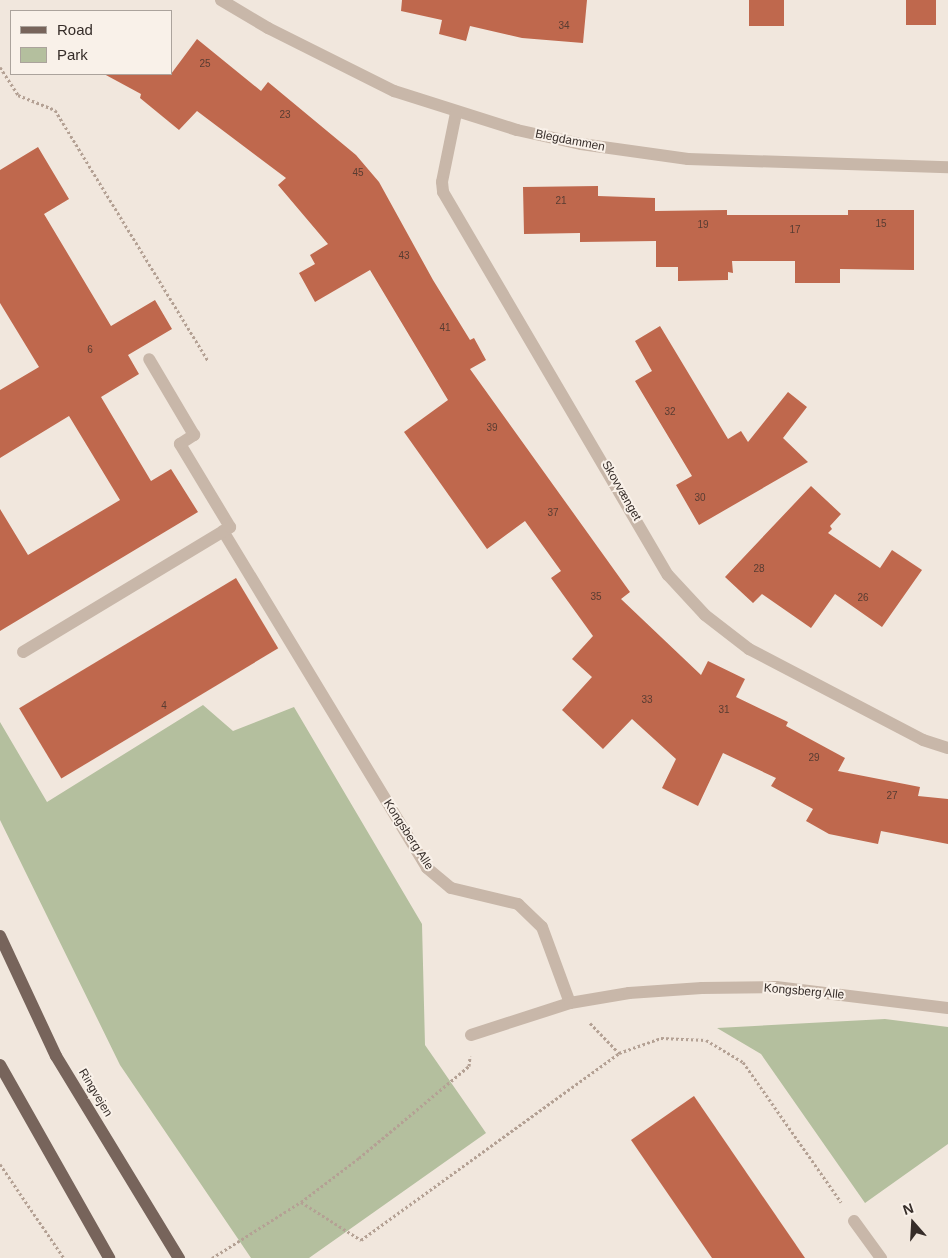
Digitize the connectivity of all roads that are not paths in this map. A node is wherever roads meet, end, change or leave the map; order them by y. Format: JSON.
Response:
{"nodes":[{"id":1,"x":221,"y":0,"type":"edge"},
{"id":2,"x":456,"y":113,"type":"junction"},
{"id":3,"x":948,"y":167,"type":"edge"},
{"id":4,"x":149,"y":359,"type":"dead end"},
{"id":5,"x":223,"y":531,"type":"junction"},
{"id":6,"x":22,"y":652,"type":"dead end"},
{"id":7,"x":948,"y":748,"type":"edge"},
{"id":8,"x":0,"y":936,"type":"edge"},
{"id":9,"x":570,"y":1003,"type":"junction"},
{"id":10,"x":948,"y":1008,"type":"edge"},
{"id":11,"x":471,"y":1036,"type":"road end"},
{"id":12,"x":0,"y":1065,"type":"edge"},
{"id":13,"x":854,"y":1221,"type":"road end"},
{"id":14,"x":110,"y":1258,"type":"edge"},
{"id":15,"x":179,"y":1258,"type":"edge"},
{"id":16,"x":882,"y":1258,"type":"edge"}],
"edges":[{"from":1,"to":2,"type":"street","name":"Blegdammen"},
{"from":2,"to":3,"type":"street","name":"Blegdammen"},
{"from":2,"to":7,"type":"street","name":"Skovvænget"},
{"from":4,"to":5,"type":"street"},
{"from":5,"to":6,"type":"street"},
{"from":5,"to":9,"type":"street","name":"Kongsberg Alle"},
{"from":8,"to":15,"type":"main road","name":"Ringvejen"},
{"from":9,"to":10,"type":"street","name":"Kongsberg Alle"},
{"from":9,"to":11,"type":"street","name":"Kongsberg Alle"},
{"from":12,"to":14,"type":"main road"},
{"from":13,"to":16,"type":"street"}]}
